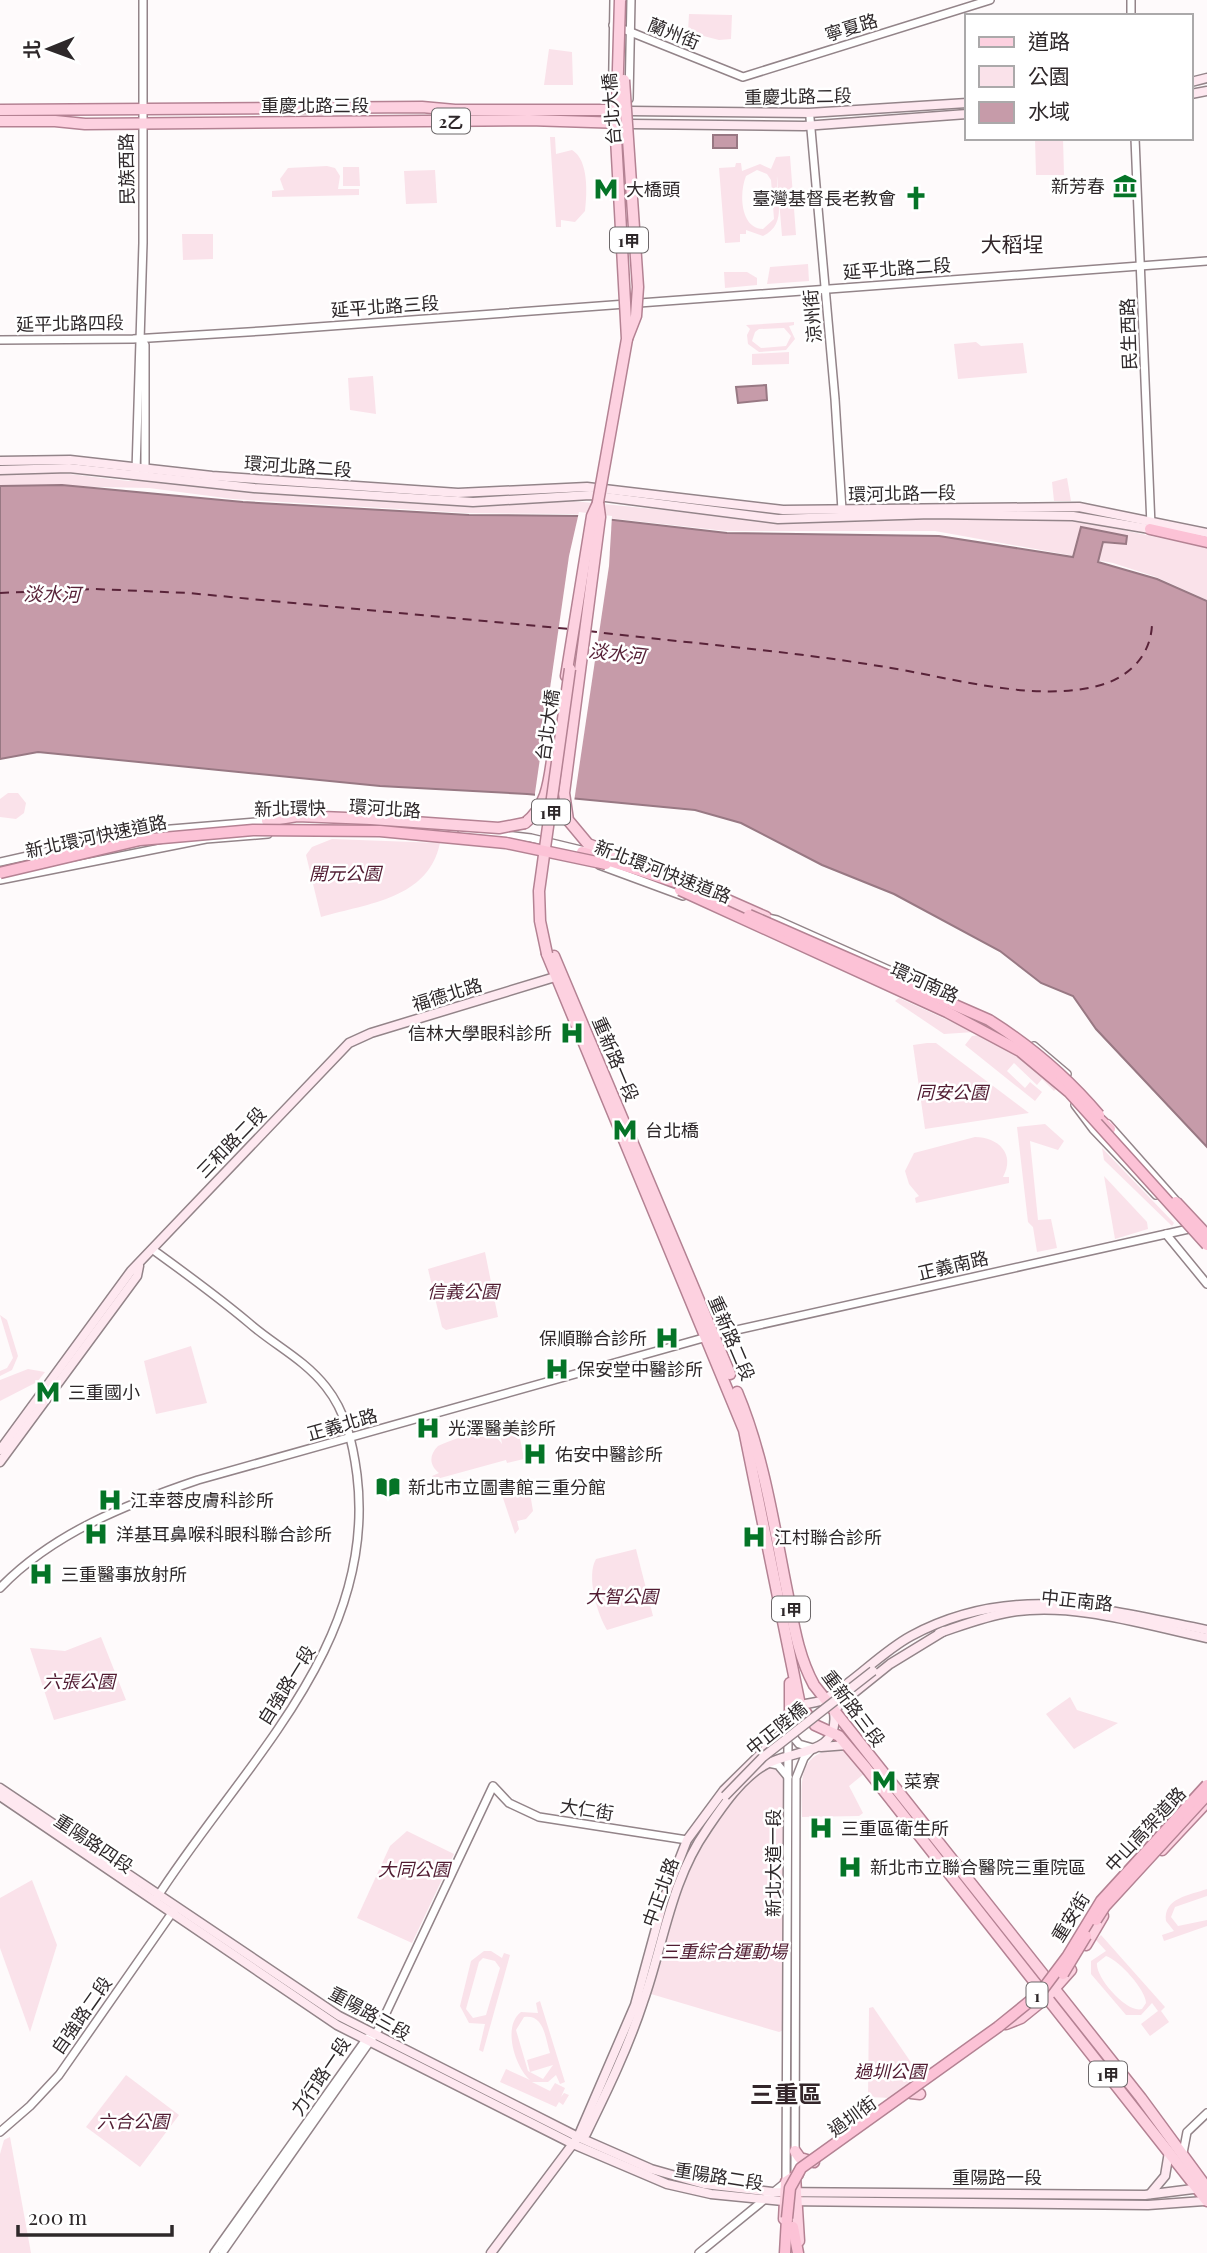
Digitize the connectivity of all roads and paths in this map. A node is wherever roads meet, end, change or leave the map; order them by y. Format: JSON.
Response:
{"nodes":[{"id":1,"x":142,"y":0,"type":"edge"},
{"id":2,"x":614,"y":0,"type":"edge"},
{"id":3,"x":622,"y":0,"type":"edge"},
{"id":4,"x":631,"y":0,"type":"edge"},
{"id":5,"x":990,"y":0,"type":"edge"},
{"id":6,"x":614,"y":25,"type":"junction"},
{"id":7,"x":630,"y":32,"type":"junction"},
{"id":8,"x":723,"y":70,"type":"joint"},
{"id":9,"x":965,"y":103,"type":"edge"},
{"id":10,"x":141,"y":109,"type":"junction"},
{"id":11,"x":612,"y":109,"type":"junction"},
{"id":12,"x":0,"y":110,"type":"edge"},
{"id":13,"x":630,"y":111,"type":"junction"},
{"id":14,"x":965,"y":114,"type":"edge"},
{"id":15,"x":0,"y":121,"type":"edge"},
{"id":16,"x":141,"y":122,"type":"junction"},
{"id":17,"x":811,"y":122,"type":"junction"},
{"id":18,"x":621,"y":123,"type":"junction"},
{"id":19,"x":1135,"y":140,"type":"edge"},
{"id":20,"x":1207,"y":261,"type":"edge"},
{"id":21,"x":1141,"y":265,"type":"junction"},
{"id":22,"x":825,"y":289,"type":"junction"},
{"id":23,"x":642,"y":302,"type":"junction"},
{"id":24,"x":631,"y":303,"type":"joint"},
{"id":25,"x":621,"y":304,"type":"junction"},
{"id":26,"x":141,"y":338,"type":"junction"},
{"id":27,"x":0,"y":340,"type":"edge"},
{"id":28,"x":627,"y":340,"type":"junction"},
{"id":29,"x":0,"y":461,"type":"edge"},
{"id":30,"x":0,"y":470,"type":"edge"},
{"id":31,"x":140,"y":472,"type":"junction"},
{"id":32,"x":595,"y":487,"type":"joint"},
{"id":33,"x":594,"y":499,"type":"junction"},
{"id":34,"x":842,"y":510,"type":"junction"},
{"id":35,"x":1151,"y":525,"type":"junction"},
{"id":36,"x":1207,"y":533,"type":"edge"},
{"id":37,"x":1207,"y":542,"type":"edge"},
{"id":38,"x":574,"y":672,"type":"junction"},
{"id":39,"x":267,"y":821,"type":"junction"},
{"id":40,"x":561,"y":844,"type":"joint"},
{"id":41,"x":582,"y":852,"type":"joint"},
{"id":42,"x":0,"y":865,"type":"edge"},
{"id":43,"x":0,"y":873,"type":"edge"},
{"id":44,"x":0,"y":880,"type":"edge"},
{"id":45,"x":766,"y":917,"type":"junction"},
{"id":46,"x":550,"y":953,"type":"junction"},
{"id":47,"x":555,"y":977,"type":"junction"},
{"id":48,"x":349,"y":1044,"type":"joint"},
{"id":49,"x":1110,"y":1129,"type":"junction"},
{"id":50,"x":645,"y":1180,"type":"junction"},
{"id":51,"x":1188,"y":1229,"type":"junction"},
{"id":52,"x":1205,"y":1232,"type":"edge"},
{"id":53,"x":1166,"y":1234,"type":"junction"},
{"id":54,"x":1207,"y":1247,"type":"edge"},
{"id":55,"x":152,"y":1249,"type":"junction"},
{"id":56,"x":139,"y":1266,"type":"junction"},
{"id":57,"x":1207,"y":1284,"type":"edge"},
{"id":58,"x":710,"y":1336,"type":"junction"},
{"id":59,"x":351,"y":1438,"type":"junction"},
{"id":60,"x":0,"y":1450,"type":"edge"},
{"id":61,"x":0,"y":1462,"type":"edge"},
{"id":62,"x":767,"y":1514,"type":"junction"},
{"id":63,"x":0,"y":1588,"type":"edge"},
{"id":64,"x":944,"y":1620,"type":"junction"},
{"id":65,"x":1207,"y":1630,"type":"edge"},
{"id":66,"x":944,"y":1631,"type":"junction"},
{"id":67,"x":1207,"y":1638,"type":"edge"},
{"id":68,"x":917,"y":1641,"type":"junction"},
{"id":69,"x":789,"y":1658,"type":"junction"},
{"id":70,"x":824,"y":1700,"type":"junction"},
{"id":71,"x":800,"y":1705,"type":"junction"},
{"id":72,"x":834,"y":1713,"type":"junction"},
{"id":73,"x":789,"y":1720,"type":"junction"},
{"id":74,"x":834,"y":1733,"type":"junction"},
{"id":75,"x":847,"y":1745,"type":"junction"},
{"id":76,"x":816,"y":1748,"type":"junction"},
{"id":77,"x":789,"y":1755,"type":"junction"},
{"id":78,"x":768,"y":1763,"type":"junction"},
{"id":79,"x":789,"y":1778,"type":"junction"},
{"id":80,"x":1207,"y":1779,"type":"edge"},
{"id":81,"x":1207,"y":1784,"type":"edge"},
{"id":82,"x":0,"y":1788,"type":"edge"},
{"id":83,"x":0,"y":1796,"type":"edge"},
{"id":84,"x":1207,"y":1796,"type":"edge"},
{"id":85,"x":1207,"y":1802,"type":"edge"},
{"id":86,"x":701,"y":1828,"type":"joint"},
{"id":87,"x":687,"y":1840,"type":"junction"},
{"id":88,"x":684,"y":1858,"type":"junction"},
{"id":89,"x":159,"y":1894,"type":"junction"},
{"id":90,"x":154,"y":1903,"type":"junction"},
{"id":91,"x":176,"y":1906,"type":"junction"},
{"id":92,"x":171,"y":1914,"type":"junction"},
{"id":93,"x":1048,"y":1989,"type":"junction"},
{"id":94,"x":369,"y":2039,"type":"junction"},
{"id":95,"x":1207,"y":2113,"type":"edge"},
{"id":96,"x":0,"y":2132,"type":"edge"},
{"id":97,"x":1166,"y":2132,"type":"junction"},
{"id":98,"x":1187,"y":2132,"type":"junction"},
{"id":99,"x":576,"y":2141,"type":"junction"},
{"id":100,"x":795,"y":2151,"type":"junction"},
{"id":101,"x":1169,"y":2152,"type":"junction"},
{"id":102,"x":1183,"y":2154,"type":"junction"},
{"id":103,"x":815,"y":2162,"type":"junction"},
{"id":104,"x":792,"y":2187,"type":"junction"},
{"id":105,"x":1203,"y":2188,"type":"edge"},
{"id":106,"x":772,"y":2192,"type":"junction"},
{"id":107,"x":1150,"y":2194,"type":"junction"},
{"id":108,"x":763,"y":2200,"type":"junction"},
{"id":109,"x":1206,"y":2203,"type":"edge"},
{"id":110,"x":790,"y":2222,"type":"junction"},
{"id":111,"x":215,"y":2253,"type":"edge"},
{"id":112,"x":222,"y":2253,"type":"edge"},
{"id":113,"x":491,"y":2253,"type":"edge"},
{"id":114,"x":699,"y":2253,"type":"edge"},
{"id":115,"x":792,"y":2253,"type":"edge"}],
"edges":[{"from":1,"to":10,"type":"street","name":"民族西路"},
{"from":2,"to":6,"type":"street"},
{"from":3,"to":28,"type":"main road","name":"台北大橋","number":"1甲","bridge":true},
{"from":4,"to":7,"type":"street"},
{"from":5,"to":8,"type":"street","name":"寧夏路"},
{"from":6,"to":7,"type":"street","name":"蘭州街"},
{"from":6,"to":11,"type":"street"},
{"from":7,"to":8,"type":"street","name":"蘭州街"},
{"from":7,"to":13,"type":"street"},
{"from":9,"to":13,"type":"main road","name":"重慶北路二段"},
{"from":10,"to":11,"type":"main road","name":"重慶北路三段","number":"2乙"},
{"from":10,"to":12,"type":"main road","name":"重慶北路三段","number":"2乙"},
{"from":10,"to":16,"type":"street","name":"民族西路"},
{"from":11,"to":13,"type":"main road","name":"重慶北路三段","number":"2乙"},
{"from":11,"to":18,"type":"main road"},
{"from":13,"to":18,"type":"main road"},
{"from":14,"to":17,"type":"main road","name":"重慶北路二段"},
{"from":15,"to":16,"type":"main road","name":"重慶北路三段","number":"2乙"},
{"from":16,"to":18,"type":"main road","name":"重慶北路三段","number":"2乙"},
{"from":16,"to":26,"type":"street","name":"民族西路"},
{"from":17,"to":18,"type":"main road","name":"重慶北路二段"},
{"from":17,"to":22,"type":"street","name":"涼州街"},
{"from":18,"to":23,"type":"street"},
{"from":18,"to":25,"type":"street"},
{"from":18,"to":28,"type":"main road","number":"1甲","bridge":true},
{"from":19,"to":21,"type":"street","name":"民生西路"},
{"from":20,"to":21,"type":"street","name":"延平北路二段"},
{"from":21,"to":22,"type":"street","name":"延平北路二段"},
{"from":21,"to":35,"type":"street","name":"民生西路"},
{"from":22,"to":23,"type":"street","name":"延平北路二段"},
{"from":22,"to":34,"type":"street","name":"涼州街"},
{"from":23,"to":24,"type":"street","name":"延平北路二段"},
{"from":24,"to":25,"type":"street","name":"延平北路三段"},
{"from":25,"to":26,"type":"street","name":"延平北路三段"},
{"from":26,"to":27,"type":"street","name":"延平北路四段"},
{"from":26,"to":31,"type":"street","name":"民族西路"},
{"from":28,"to":33,"type":"main road","name":"台北大橋","number":"1甲","bridge":true},
{"from":29,"to":31,"type":"main road","name":"環河北路二段"},
{"from":30,"to":31,"type":"main road","name":"環河北路二段"},
{"from":31,"to":32,"type":"main road","name":"環河北路二段"},
{"from":31,"to":33,"type":"main road","name":"環河北路二段"},
{"from":32,"to":34,"type":"main road","name":"環河北路一段"},
{"from":33,"to":35,"type":"main road","name":"環河北路一段"},
{"from":33,"to":38,"type":"main road","name":"台北大橋","number":"1甲"},
{"from":34,"to":35,"type":"main road","name":"環河北路一段"},
{"from":35,"to":36,"type":"main road","name":"環河北路一段"},
{"from":35,"to":37,"type":"highway"},
{"from":38,"to":39,"type":"main road","bridge":true},
{"from":38,"to":45,"type":"main road"},
{"from":38,"to":46,"type":"main road","name":"台北大橋","number":"1甲"},
{"from":39,"to":40,"type":"street","name":"環河北路"},
{"from":39,"to":42,"type":"street","name":"環河北路"},
{"from":40,"to":45,"type":"street","name":"環河南路"},
{"from":41,"to":42,"type":"highway","name":"新北環快","bridge":true},
{"from":41,"to":49,"type":"highway","name":"新北環河快速道路","bridge":true},
{"from":43,"to":54,"type":"highway","name":"新北環河快速道路","bridge":true},
{"from":44,"to":51,"type":"street","name":"環河南路"},
{"from":45,"to":49,"type":"highway","bridge":true},
{"from":45,"to":52,"type":"street","name":"環河南路"},
{"from":46,"to":47,"type":"main road","name":"重新路一段","number":"1甲"},
{"from":46,"to":50,"type":"main road","name":"重新路一段","number":"1甲"},
{"from":47,"to":48,"type":"main road","name":"福德北路"},
{"from":47,"to":50,"type":"main road","name":"重新路一段","number":"1甲"},
{"from":48,"to":55,"type":"main road","name":"三和路二段"},
{"from":49,"to":52,"type":"highway","name":"新北環河快速道路","bridge":true},
{"from":50,"to":58,"type":"main road","name":"重新路二段","number":"1甲"},
{"from":51,"to":52,"type":"street","name":"正義南路"},
{"from":51,"to":53,"type":"street","name":"正義南路"},
{"from":51,"to":54,"type":"street","name":"環河南路"},
{"from":53,"to":57,"type":"street"},
{"from":53,"to":58,"type":"street","name":"正義南路"},
{"from":55,"to":56,"type":"main road","name":"三和路二段"},
{"from":55,"to":59,"type":"street","name":"自強路一段"},
{"from":56,"to":60,"type":"main road","name":"三和路二段"},
{"from":56,"to":61,"type":"main road","name":"三和路二段"},
{"from":58,"to":59,"type":"street","name":"正義北路"},
{"from":58,"to":62,"type":"main road","name":"重新路二段","number":"1甲"},
{"from":59,"to":63,"type":"street","name":"正義北路"},
{"from":59,"to":89,"type":"street","name":"自強路一段"},
{"from":62,"to":69,"type":"main road","name":"重新路三段","number":"1甲"},
{"from":62,"to":70,"type":"main road","name":"重新路三段","number":"1甲"},
{"from":64,"to":65,"type":"main road","name":"中正南路"},
{"from":64,"to":68,"type":"main road","name":"中正南路"},
{"from":64,"to":70,"type":"main road","name":"中正南路"},
{"from":66,"to":67,"type":"main road","name":"中正南路"},
{"from":66,"to":68,"type":"main road","name":"中正南路"},
{"from":66,"to":72,"type":"main road","name":"中正南路"},
{"from":68,"to":86,"type":"main road","name":"中正陸橋","bridge":true},
{"from":69,"to":71,"type":"main road","name":"重新路三段","number":"1甲"},
{"from":69,"to":73,"type":"main road"},
{"from":70,"to":71,"type":"main road"},
{"from":70,"to":72,"type":"main road","name":"重新路三段","number":"1甲"},
{"from":71,"to":73,"type":"main road","name":"中正北路"},
{"from":71,"to":74,"type":"main road","name":"重新路三段","number":"1甲"},
{"from":72,"to":74,"type":"main road"},
{"from":72,"to":93,"type":"main road","name":"重新路三段","number":"1甲"},
{"from":73,"to":76,"type":"street"},
{"from":73,"to":77,"type":"street","name":"新北大道一段"},
{"from":73,"to":87,"type":"main road","name":"中正北路"},
{"from":74,"to":75,"type":"main road","name":"重新路三段","number":"1甲"},
{"from":74,"to":76,"type":"main road","name":"中正北路"},
{"from":75,"to":76,"type":"main road"},
{"from":75,"to":93,"type":"main road","name":"重新路三段","number":"1甲"},
{"from":76,"to":77,"type":"main road","name":"中正北路"},
{"from":76,"to":100,"type":"street","name":"新北大道一段"},
{"from":77,"to":78,"type":"main road","name":"中正北路"},
{"from":77,"to":79,"type":"street","name":"新北大道一段"},
{"from":78,"to":79,"type":"street"},
{"from":78,"to":88,"type":"main road","name":"中正北路"},
{"from":79,"to":104,"type":"street","name":"新北大道一段"},
{"from":80,"to":93,"type":"main road","name":"重安街","number":"1"},
{"from":81,"to":110,"type":"highway","name":"中山高架道路","number":"1","bridge":true},
{"from":82,"to":89,"type":"main road","name":"重陽路四段"},
{"from":83,"to":90,"type":"main road","name":"重陽路四段"},
{"from":84,"to":110,"type":"highway","name":"中山高架道路","number":"1","bridge":true},
{"from":85,"to":93,"type":"main road","name":"重安街","number":"1"},
{"from":86,"to":88,"type":"main road","name":"中正北路"},
{"from":87,"to":88,"type":"main road","name":"中正北路"},
{"from":87,"to":94,"type":"street","name":"大仁街"},
{"from":88,"to":99,"type":"main road","name":"中正北路"},
{"from":89,"to":90,"type":"street","name":"自強路一段"},
{"from":89,"to":91,"type":"main road","name":"重陽路三段"},
{"from":90,"to":92,"type":"main road","name":"重陽路四段"},
{"from":91,"to":92,"type":"street","name":"自強路二段"},
{"from":91,"to":94,"type":"main road","name":"重陽路三段"},
{"from":92,"to":94,"type":"main road","name":"重陽路三段"},
{"from":92,"to":96,"type":"street","name":"自強路二段"},
{"from":93,"to":97,"type":"main road","number":"1甲"},
{"from":93,"to":101,"type":"main road","number":"1甲"},
{"from":93,"to":103,"type":"main road","name":"過圳街","number":"1"},
{"from":94,"to":99,"type":"main road","name":"重陽路三段"},
{"from":94,"to":111,"type":"street","name":"力行路一段"},
{"from":94,"to":112,"type":"street","name":"力行路一段"},
{"from":95,"to":98,"type":"street"},
{"from":97,"to":98,"type":"street"},
{"from":97,"to":102,"type":"main road","number":"1甲"},
{"from":98,"to":102,"type":"street"},
{"from":99,"to":106,"type":"main road","name":"重陽路二段"},
{"from":99,"to":108,"type":"main road","name":"重陽路二段"},
{"from":99,"to":113,"type":"main road","name":"中正北路"},
{"from":100,"to":103,"type":"main road"},
{"from":100,"to":104,"type":"street","name":"新北大道一段"},
{"from":101,"to":105,"type":"main road","number":"1甲"},
{"from":101,"to":107,"type":"main road"},
{"from":102,"to":105,"type":"main road","number":"1甲"},
{"from":103,"to":104,"type":"main road","name":"過圳街"},
{"from":104,"to":106,"type":"main road","name":"重陽路二段"},
{"from":104,"to":107,"type":"main road","name":"重陽路一段"},
{"from":104,"to":108,"type":"main road","name":"重陽路二段"},
{"from":104,"to":109,"type":"main road","name":"重陽路一段"},
{"from":104,"to":115,"type":"main road","name":"新北大道一段"},
{"from":104,"to":115,"type":"main road","name":"新北大道一段"},
{"from":105,"to":107,"type":"main road","name":"重陽路一段"},
{"from":105,"to":109,"type":"main road","number":"1甲"},
{"from":106,"to":108,"type":"street"},
{"from":108,"to":114,"type":"street"},
{"from":110,"to":115,"type":"highway","name":"中山高架道路","number":"1"}]}
